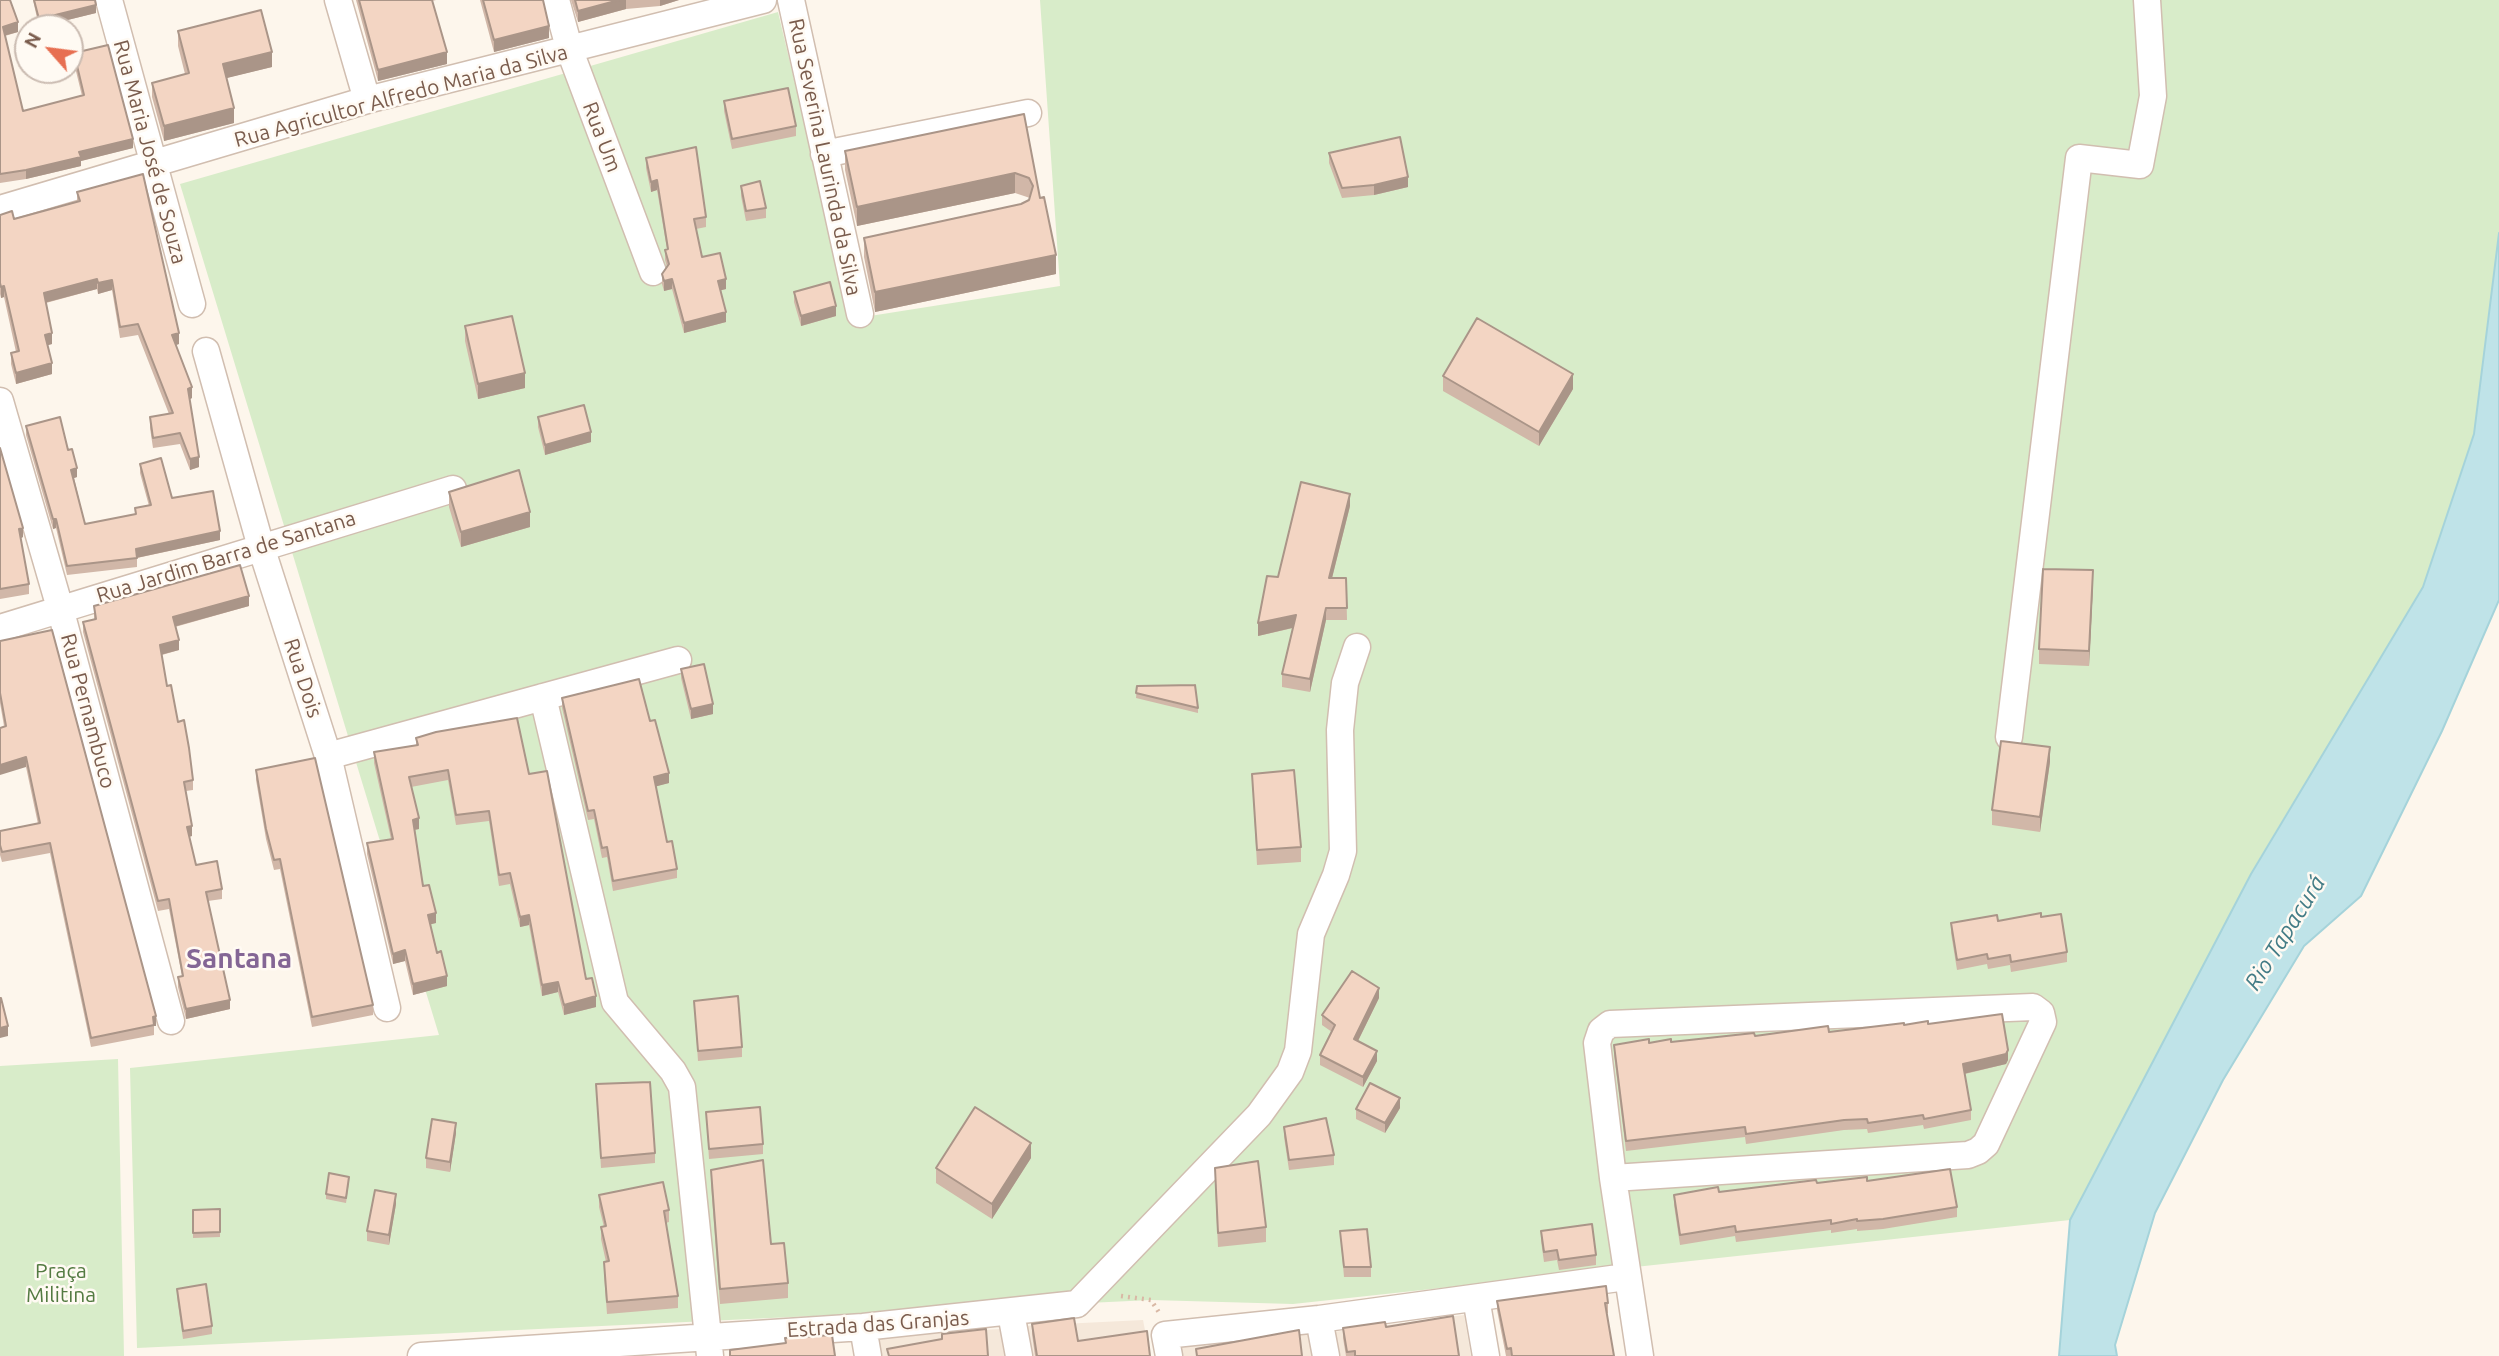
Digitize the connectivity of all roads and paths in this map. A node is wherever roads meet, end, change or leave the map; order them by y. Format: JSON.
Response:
{"nodes":[{"id":1,"x":109,"y":0,"type":"edge"},
{"id":2,"x":338,"y":0,"type":"edge"},
{"id":3,"x":556,"y":0,"type":"edge"},
{"id":4,"x":763,"y":0,"type":"edge"},
{"id":5,"x":791,"y":0,"type":"edge"},
{"id":6,"x":2147,"y":0,"type":"edge"},
{"id":7,"x":570,"y":51,"type":"junction"},
{"id":8,"x":367,"y":100,"type":"junction"},
{"id":9,"x":1028,"y":113,"type":"dead end"},
{"id":10,"x":824,"y":154,"type":"junction"},
{"id":11,"x":154,"y":163,"type":"junction"},
{"id":12,"x":0,"y":209,"type":"edge"},
{"id":13,"x":872,"y":239,"type":"edge"},
{"id":14,"x":845,"y":245,"type":"junction"},
{"id":15,"x":653,"y":272,"type":"dead end"},
{"id":16,"x":192,"y":304,"type":"dead end"},
{"id":17,"x":860,"y":314,"type":"dead end"},
{"id":18,"x":206,"y":351,"type":"dead end"},
{"id":19,"x":0,"y":401,"type":"edge"},
{"id":20,"x":453,"y":489,"type":"edge"},
{"id":21,"x":261,"y":547,"type":"junction"},
{"id":22,"x":60,"y":608,"type":"junction"},
{"id":23,"x":0,"y":628,"type":"edge"},
{"id":24,"x":1357,"y":647,"type":"dead end"},
{"id":25,"x":677,"y":660,"type":"dead end"},
{"id":26,"x":543,"y":697,"type":"junction"},
{"id":27,"x":2009,"y":737,"type":"dead end"},
{"id":28,"x":328,"y":756,"type":"junction"},
{"id":29,"x":387,"y":1008,"type":"dead end"},
{"id":30,"x":171,"y":1021,"type":"dead end"},
{"id":31,"x":1613,"y":1178,"type":"junction"},
{"id":32,"x":1626,"y":1277,"type":"junction"},
{"id":33,"x":1476,"y":1298,"type":"junction"},
{"id":34,"x":1077,"y":1304,"type":"junction"},
{"id":35,"x":1010,"y":1313,"type":"junction"},
{"id":36,"x":1319,"y":1319,"type":"junction"},
{"id":37,"x":863,"y":1327,"type":"junction"},
{"id":38,"x":708,"y":1346,"type":"edge"},
{"id":39,"x":1167,"y":1346,"type":"edge"},
{"id":40,"x":546,"y":1352,"type":"edge"},
{"id":41,"x":421,"y":1356,"type":"edge"},
{"id":42,"x":869,"y":1356,"type":"edge"},
{"id":43,"x":1019,"y":1356,"type":"edge"},
{"id":44,"x":1326,"y":1356,"type":"edge"},
{"id":45,"x":1486,"y":1356,"type":"edge"},
{"id":46,"x":1640,"y":1356,"type":"edge"}],
"edges":[{"from":1,"to":11,"type":"street","name":"Rua Maria José de Souza"},
{"from":2,"to":8,"type":"street"},
{"from":3,"to":7,"type":"street","name":"Rua Um"},
{"from":4,"to":7,"type":"street","name":"Rua Agricultor Alfredo Maria da Silva"},
{"from":5,"to":10,"type":"street","name":"Rua Severina Laurinda da Silva"},
{"from":6,"to":27,"type":"street"},
{"from":7,"to":8,"type":"street","name":"Rua Agricultor Alfredo Maria da Silva"},
{"from":7,"to":15,"type":"street","name":"Rua Um"},
{"from":8,"to":11,"type":"street","name":"Rua Agricultor Alfredo Maria da Silva"},
{"from":9,"to":10,"type":"street"},
{"from":10,"to":14,"type":"street","name":"Rua Severina Laurinda da Silva"},
{"from":11,"to":12,"type":"street","name":"Rua Agricultor Alfredo Maria da Silva"},
{"from":11,"to":16,"type":"street","name":"Rua Maria José de Souza"},
{"from":13,"to":14,"type":"street"},
{"from":14,"to":17,"type":"street","name":"Rua Severina Laurinda da Silva"},
{"from":18,"to":21,"type":"street","name":"Rua Dois"},
{"from":19,"to":22,"type":"street","name":"Rua Pernambuco"},
{"from":20,"to":21,"type":"street","name":"Rua Jardim Barra de Santana"},
{"from":21,"to":22,"type":"street","name":"Rua Jardim Barra de Santana"},
{"from":21,"to":28,"type":"street","name":"Rua Dois"},
{"from":22,"to":23,"type":"street","name":"Rua Jardim Barra de Santana"},
{"from":22,"to":30,"type":"street","name":"Rua Pernambuco"},
{"from":24,"to":34,"type":"street"},
{"from":25,"to":26,"type":"street"},
{"from":26,"to":28,"type":"street"},
{"from":26,"to":38,"type":"street"},
{"from":28,"to":29,"type":"street","name":"Rua Dois"},
{"from":31,"to":31,"type":"street"},
{"from":31,"to":32,"type":"street"},
{"from":32,"to":33,"type":"street"},
{"from":32,"to":46,"type":"street"},
{"from":33,"to":36,"type":"street"},
{"from":33,"to":45,"type":"street"},
{"from":34,"to":35,"type":"street","name":"Estrada das Granjas"},
{"from":34,"to":39,"type":"path"},
{"from":35,"to":37,"type":"street","name":"Estrada das Granjas"},
{"from":35,"to":43,"type":"street"},
{"from":36,"to":39,"type":"street"},
{"from":36,"to":44,"type":"street"},
{"from":37,"to":38,"type":"street","name":"Estrada das Granjas"},
{"from":37,"to":42,"type":"street"},
{"from":38,"to":40,"type":"street","name":"Estrada das Granjas"},
{"from":40,"to":41,"type":"street","name":"Estrada das Granjas"}]}
